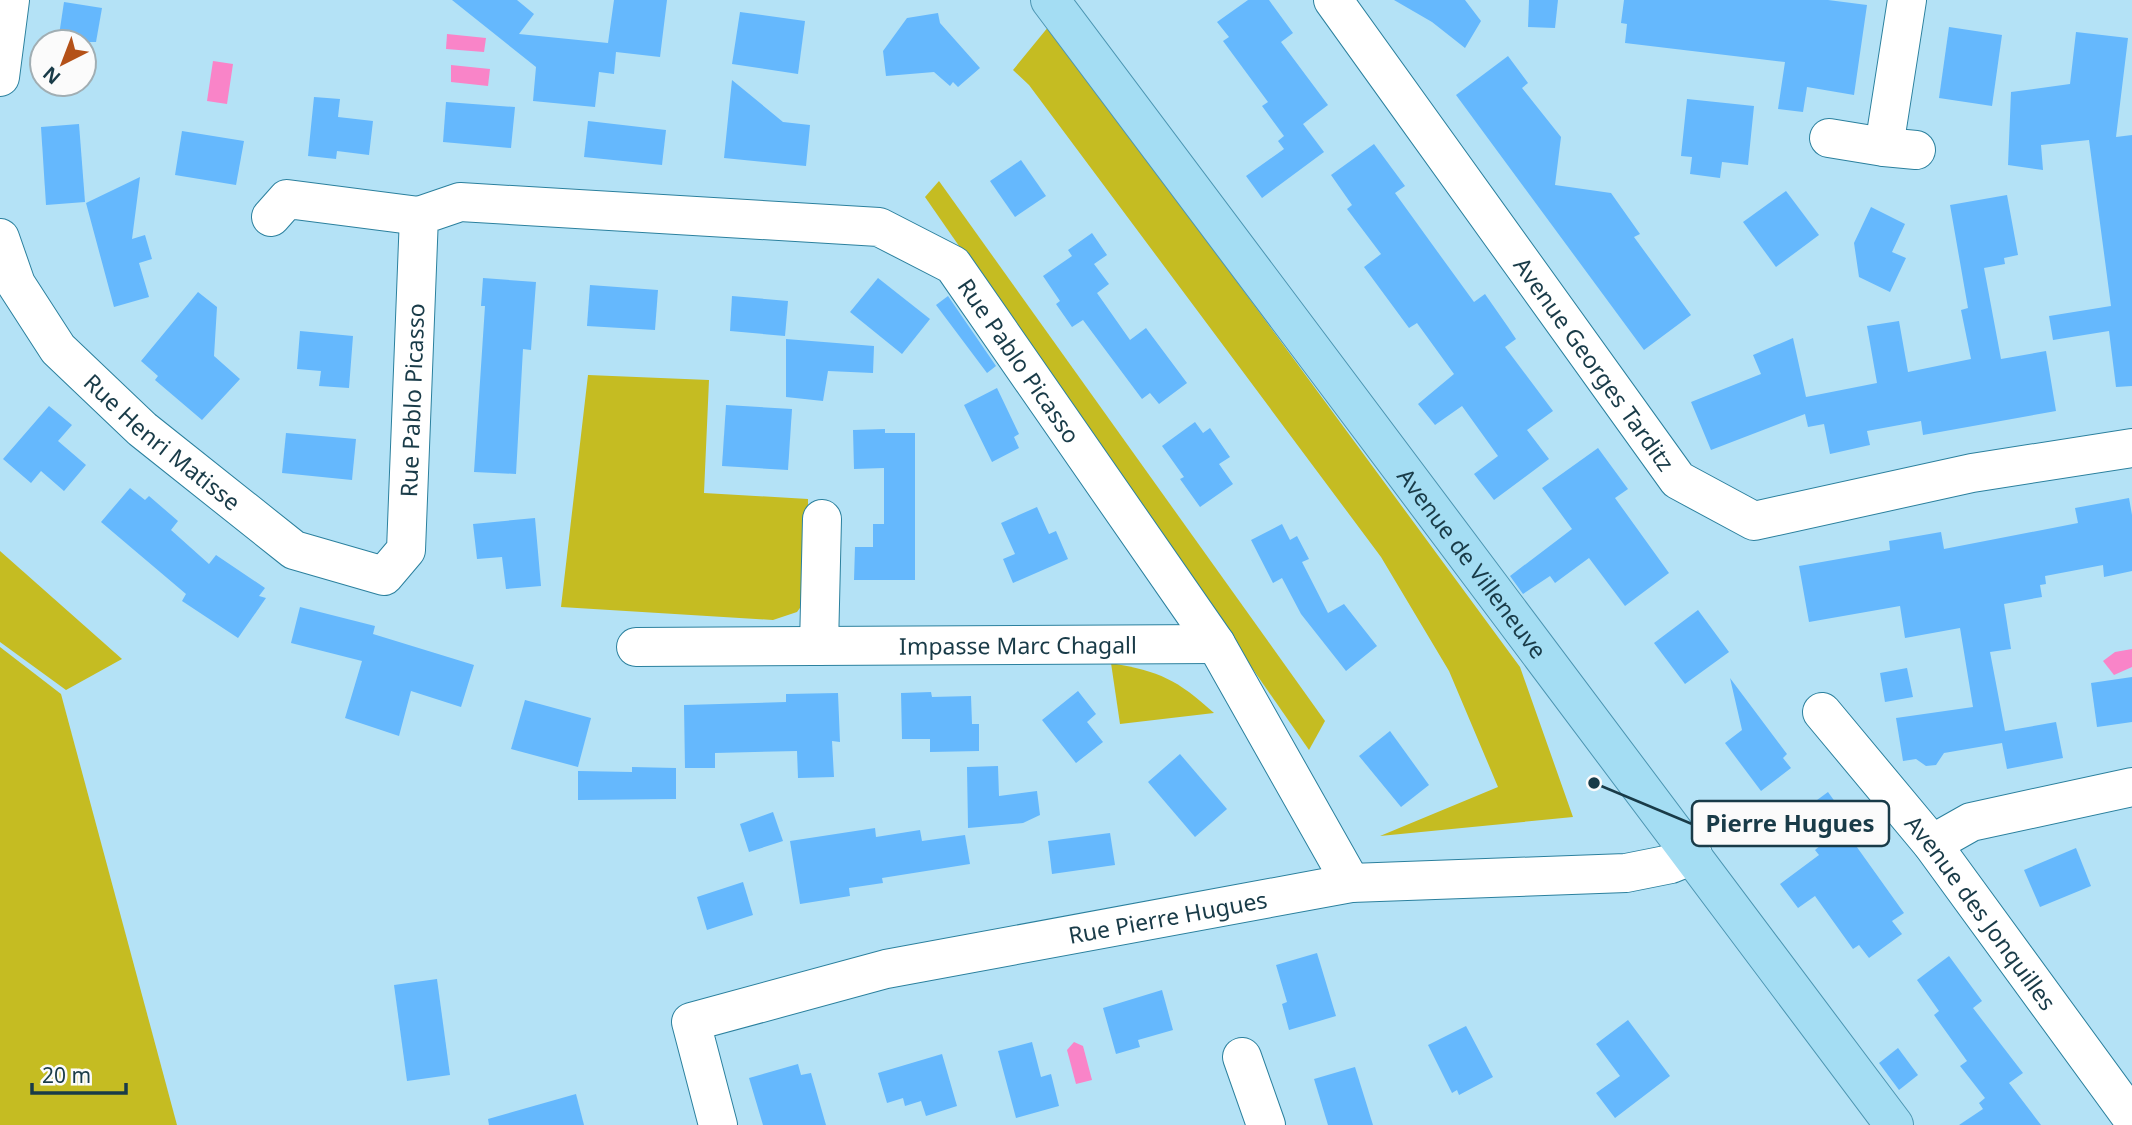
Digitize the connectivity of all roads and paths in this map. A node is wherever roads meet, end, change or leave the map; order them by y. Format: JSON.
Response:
{"nodes":[{"id":1,"x":9,"y":0,"type":"edge"},
{"id":2,"x":1050,"y":0,"type":"edge"},
{"id":3,"x":1333,"y":0,"type":"edge"},
{"id":4,"x":1907,"y":0,"type":"edge"},
{"id":5,"x":0,"y":77,"type":"edge"},
{"id":6,"x":1829,"y":138,"type":"dead end"},
{"id":7,"x":419,"y":216,"type":"junction"},
{"id":8,"x":271,"y":217,"type":"dead end"},
{"id":9,"x":0,"y":238,"type":"edge"},
{"id":10,"x":2132,"y":447,"type":"edge"},
{"id":11,"x":822,"y":519,"type":"dead end"},
{"id":12,"x":384,"y":576,"type":"joint"},
{"id":13,"x":1216,"y":644,"type":"junction"},
{"id":14,"x":819,"y":646,"type":"junction"},
{"id":15,"x":636,"y":647,"type":"dead end"},
{"id":16,"x":1822,"y":712,"type":"dead end"},
{"id":17,"x":2132,"y":787,"type":"edge"},
{"id":18,"x":1932,"y":844,"type":"junction"},
{"id":19,"x":1693,"y":855,"type":"junction"},
{"id":20,"x":1351,"y":883,"type":"junction"},
{"id":21,"x":1242,"y":1057,"type":"dead end"},
{"id":22,"x":2132,"y":1118,"type":"edge"},
{"id":23,"x":718,"y":1125,"type":"edge"},
{"id":24,"x":1266,"y":1125,"type":"edge"},
{"id":25,"x":1894,"y":1125,"type":"edge"}],
"edges":[{"from":1,"to":5,"type":"street"},
{"from":2,"to":19,"type":"main road","name":"Avenue de Villeneuve"},
{"from":3,"to":10,"type":"street","name":"Avenue Georges Tarditz"},
{"from":4,"to":6,"type":"street"},
{"from":7,"to":8,"type":"street","name":"Rue Pablo Picasso"},
{"from":7,"to":12,"type":"street","name":"Rue Pablo Picasso"},
{"from":7,"to":13,"type":"street","name":"Rue Pablo Picasso"},
{"from":9,"to":12,"type":"street","name":"Rue Henri Matisse"},
{"from":11,"to":14,"type":"street"},
{"from":13,"to":14,"type":"street","name":"Impasse Marc Chagall"},
{"from":13,"to":20,"type":"street","name":"Rue Pablo Picasso"},
{"from":14,"to":15,"type":"street","name":"Impasse Marc Chagall"},
{"from":16,"to":18,"type":"street","name":"Avenue des Jonquilles"},
{"from":17,"to":18,"type":"street"},
{"from":18,"to":22,"type":"street","name":"Avenue des Jonquilles"},
{"from":19,"to":20,"type":"street","name":"Rue Pierre Hugues"},
{"from":19,"to":25,"type":"main road","name":"Avenue de Villeneuve"},
{"from":20,"to":23,"type":"street","name":"Rue Pierre Hugues"},
{"from":21,"to":24,"type":"street"}]}
